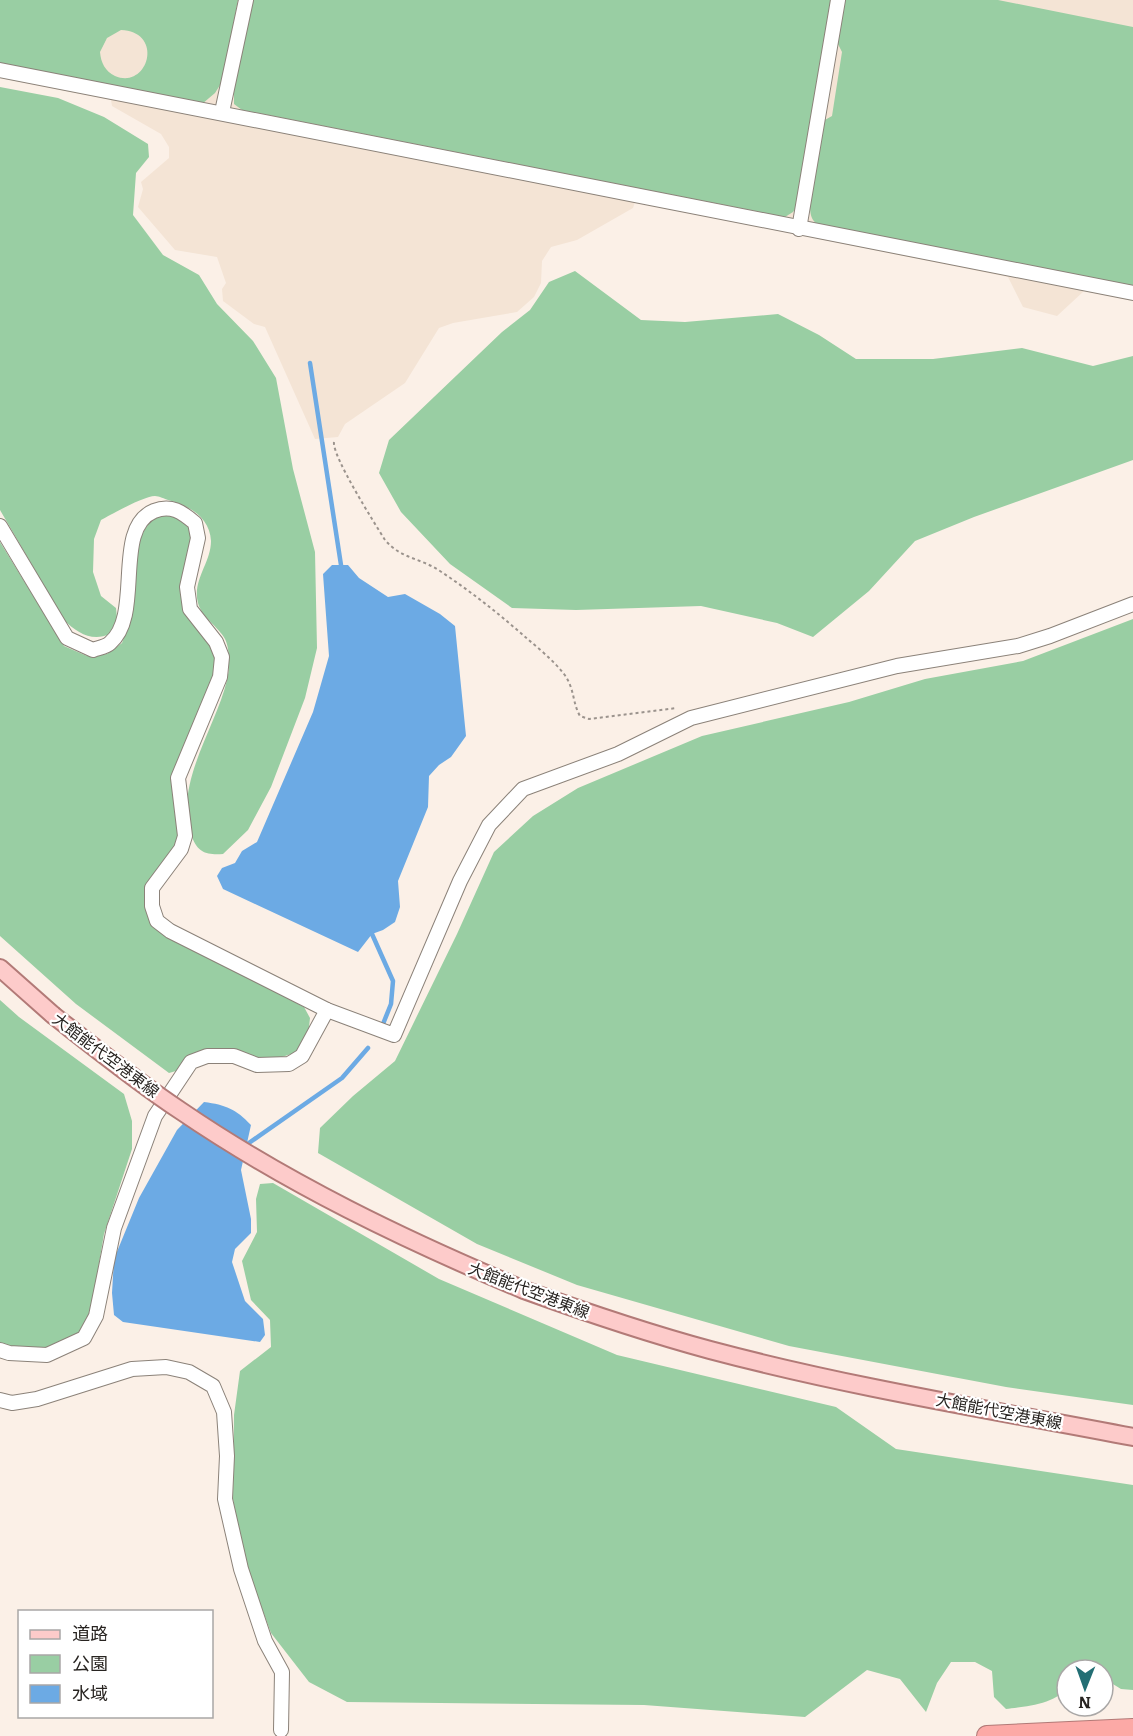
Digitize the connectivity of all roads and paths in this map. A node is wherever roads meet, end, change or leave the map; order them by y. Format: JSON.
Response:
{"nodes":[{"id":1,"x":246,"y":0,"type":"edge"},
{"id":2,"x":838,"y":0,"type":"edge"},
{"id":3,"x":0,"y":70,"type":"edge"},
{"id":4,"x":222,"y":112,"type":"junction"},
{"id":5,"x":799,"y":229,"type":"junction"},
{"id":6,"x":1133,"y":293,"type":"edge"},
{"id":7,"x":334,"y":442,"type":"dead end"},
{"id":8,"x":0,"y":526,"type":"edge"},
{"id":9,"x":1133,"y":604,"type":"edge"},
{"id":10,"x":691,"y":718,"type":"junction"},
{"id":11,"x":0,"y":968,"type":"edge"},
{"id":12,"x":327,"y":1010,"type":"junction"},
{"id":13,"x":0,"y":1350,"type":"edge"},
{"id":14,"x":0,"y":1400,"type":"edge"},
{"id":15,"x":1133,"y":1437,"type":"edge"},
{"id":16,"x":1133,"y":1729,"type":"edge"},
{"id":17,"x":281,"y":1730,"type":"dead end"},
{"id":18,"x":987,"y":1736,"type":"edge"}],
"edges":[{"from":1,"to":4,"type":"street"},
{"from":2,"to":5,"type":"street"},
{"from":3,"to":4,"type":"street"},
{"from":4,"to":5,"type":"street"},
{"from":5,"to":6,"type":"street"},
{"from":7,"to":10,"type":"path"},
{"from":8,"to":12,"type":"street"},
{"from":9,"to":10,"type":"street"},
{"from":10,"to":12,"type":"street"},
{"from":11,"to":15,"type":"main road","name":"大館能代空港東線","bridge":true},
{"from":12,"to":13,"type":"street"},
{"from":14,"to":17,"type":"street"},
{"from":16,"to":18,"type":"highway"}]}
